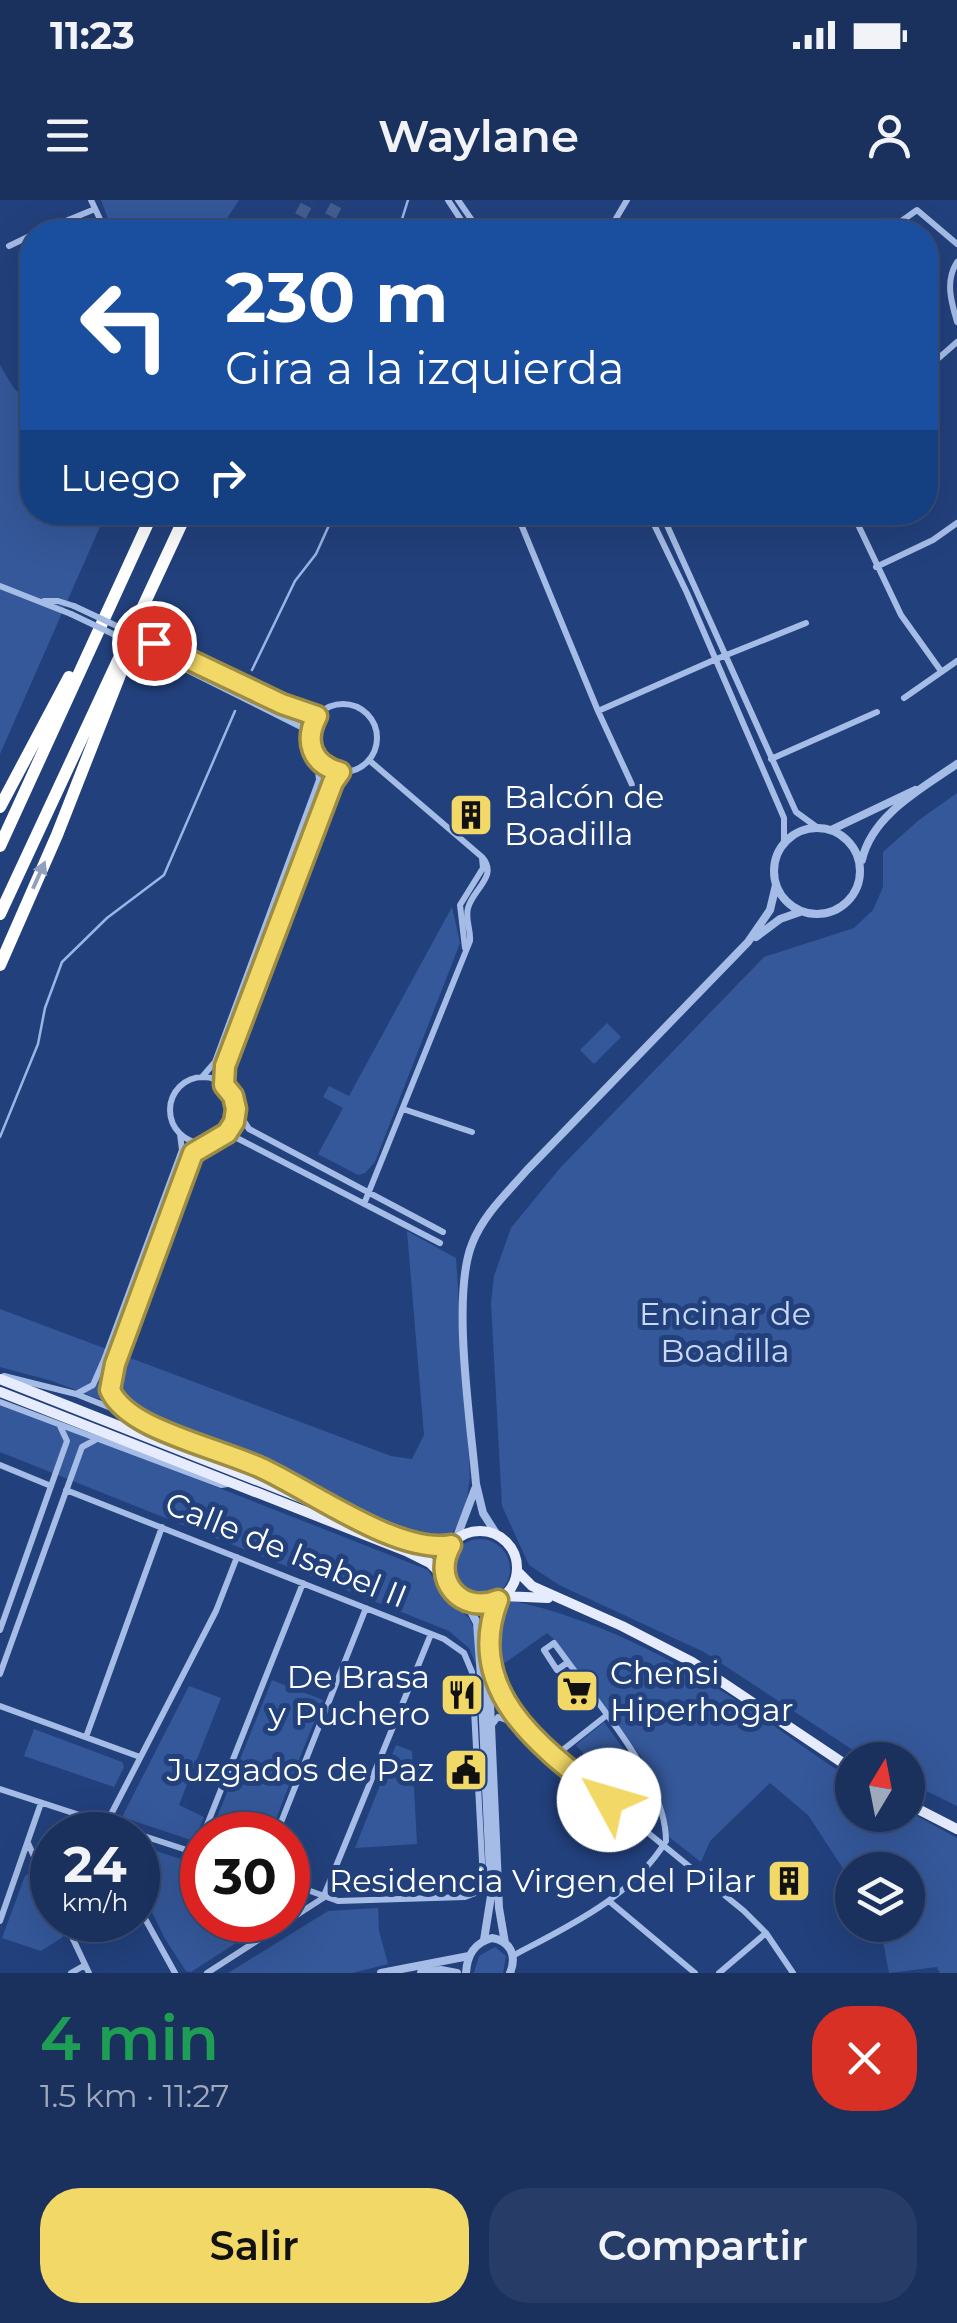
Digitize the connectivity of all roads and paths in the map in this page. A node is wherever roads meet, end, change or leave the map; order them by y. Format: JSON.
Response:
{"nodes":[{"id":1,"x":93,"y":204,"type":"edge"},
{"id":2,"x":63,"y":220,"type":"edge"},
{"id":3,"x":903,"y":220,"type":"edge"},
{"id":4,"x":929,"y":220,"type":"edge"},
{"id":5,"x":20,"y":241,"type":"edge"},
{"id":6,"x":9,"y":246,"type":"dead end"},
{"id":7,"x":957,"y":262,"type":"edge"},
{"id":8,"x":957,"y":322,"type":"edge"},
{"id":9,"x":957,"y":342,"type":"edge"},
{"id":10,"x":938,"y":359,"type":"edge"},
{"id":11,"x":957,"y":523,"type":"edge"},
{"id":12,"x":145,"y":525,"type":"edge"},
{"id":13,"x":145,"y":525,"type":"edge"},
{"id":14,"x":181,"y":525,"type":"edge"},
{"id":15,"x":521,"y":525,"type":"edge"},
{"id":16,"x":654,"y":525,"type":"edge"},
{"id":17,"x":667,"y":525,"type":"edge"},
{"id":18,"x":858,"y":525,"type":"edge"},
{"id":19,"x":876,"y":567,"type":"junction"},
{"id":20,"x":160,"y":574,"type":"junction"},
{"id":21,"x":0,"y":586,"type":"edge"},
{"id":22,"x":72,"y":610,"type":"junction"},
{"id":23,"x":806,"y":624,"type":"dead end"},
{"id":24,"x":724,"y":656,"type":"junction"},
{"id":25,"x":714,"y":660,"type":"junction"},
{"id":26,"x":957,"y":660,"type":"edge"},
{"id":27,"x":941,"y":672,"type":"junction"},
{"id":28,"x":904,"y":698,"type":"dead end"},
{"id":29,"x":598,"y":711,"type":"junction"},
{"id":30,"x":877,"y":712,"type":"dead end"},
{"id":31,"x":317,"y":716,"type":"junction"},
{"id":32,"x":309,"y":730,"type":"junction"},
{"id":33,"x":772,"y":758,"type":"junction"},
{"id":34,"x":370,"y":760,"type":"junction"},
{"id":35,"x":318,"y":761,"type":"junction"},
{"id":36,"x":957,"y":764,"type":"edge"},
{"id":37,"x":340,"y":772,"type":"junction"},
{"id":38,"x":932,"y":782,"type":"junction"},
{"id":39,"x":634,"y":789,"type":"dead end"},
{"id":40,"x":0,"y":807,"type":"edge"},
{"id":41,"x":818,"y":828,"type":"junction"},
{"id":42,"x":831,"y":830,"type":"junction"},
{"id":43,"x":784,"y":842,"type":"junction"},
{"id":44,"x":0,"y":846,"type":"edge"},
{"id":45,"x":861,"y":864,"type":"junction"},
{"id":46,"x":776,"y":885,"type":"junction"},
{"id":47,"x":802,"y":912,"type":"junction"},
{"id":48,"x":0,"y":914,"type":"edge"},
{"id":49,"x":748,"y":942,"type":"junction"},
{"id":50,"x":0,"y":965,"type":"edge"},
{"id":51,"x":202,"y":1077,"type":"junction"},
{"id":52,"x":224,"y":1085,"type":"junction"},
{"id":53,"x":236,"y":1109,"type":"junction"},
{"id":54,"x":403,"y":1109,"type":"junction"},
{"id":55,"x":472,"y":1132,"type":"dead end"},
{"id":56,"x":227,"y":1133,"type":"junction"},
{"id":57,"x":180,"y":1134,"type":"junction"},
{"id":58,"x":204,"y":1144,"type":"junction"},
{"id":59,"x":369,"y":1193,"type":"junction"},
{"id":60,"x":364,"y":1204,"type":"junction"},
{"id":61,"x":443,"y":1232,"type":"dead end"},
{"id":62,"x":440,"y":1243,"type":"dead end"},
{"id":63,"x":0,"y":1377,"type":"edge"},
{"id":64,"x":0,"y":1392,"type":"edge"},
{"id":65,"x":76,"y":1394,"type":"junction"},
{"id":66,"x":0,"y":1402,"type":"edge"},
{"id":67,"x":150,"y":1425,"type":"junction"},
{"id":68,"x":60,"y":1426,"type":"junction"},
{"id":69,"x":95,"y":1440,"type":"junction"},
{"id":70,"x":0,"y":1465,"type":"edge"},
{"id":71,"x":232,"y":1483,"type":"junction"},
{"id":72,"x":476,"y":1484,"type":"junction"},
{"id":73,"x":51,"y":1486,"type":"junction"},
{"id":74,"x":66,"y":1490,"type":"junction"},
{"id":75,"x":162,"y":1527,"type":"junction"},
{"id":76,"x":377,"y":1528,"type":"junction"},
{"id":77,"x":497,"y":1535,"type":"junction"},
{"id":78,"x":453,"y":1543,"type":"junction"},
{"id":79,"x":237,"y":1557,"type":"junction"},
{"id":80,"x":517,"y":1571,"type":"junction"},
{"id":81,"x":444,"y":1577,"type":"junction"},
{"id":82,"x":303,"y":1583,"type":"junction"},
{"id":83,"x":501,"y":1599,"type":"junction"},
{"id":84,"x":561,"y":1601,"type":"junction"},
{"id":85,"x":466,"y":1602,"type":"junction"},
{"id":86,"x":366,"y":1608,"type":"junction"},
{"id":87,"x":492,"y":1622,"type":"junction"},
{"id":88,"x":0,"y":1630,"type":"edge"},
{"id":89,"x":431,"y":1634,"type":"junction"},
{"id":90,"x":568,"y":1662,"type":"dead end"},
{"id":91,"x":0,"y":1674,"type":"edge"},
{"id":92,"x":0,"y":1706,"type":"edge"},
{"id":93,"x":608,"y":1716,"type":"junction"},
{"id":94,"x":492,"y":1726,"type":"junction"},
{"id":95,"x":86,"y":1737,"type":"junction"},
{"id":96,"x":534,"y":1738,"type":"junction"},
{"id":97,"x":555,"y":1756,"type":"junction"},
{"id":98,"x":140,"y":1757,"type":"junction"},
{"id":99,"x":835,"y":1759,"type":"edge"},
{"id":100,"x":0,"y":1790,"type":"edge"},
{"id":101,"x":42,"y":1803,"type":"junction"},
{"id":102,"x":69,"y":1812,"type":"edge"},
{"id":103,"x":112,"y":1812,"type":"edge"},
{"id":104,"x":212,"y":1812,"type":"edge"},
{"id":105,"x":285,"y":1812,"type":"edge"},
{"id":106,"x":925,"y":1813,"type":"edge"},
{"id":107,"x":957,"y":1829,"type":"edge"},
{"id":108,"x":28,"y":1842,"type":"junction"},
{"id":109,"x":30,"y":1846,"type":"edge"},
{"id":110,"x":664,"y":1846,"type":"junction"},
{"id":111,"x":481,"y":1852,"type":"junction"},
{"id":112,"x":490,"y":1868,"type":"junction"},
{"id":113,"x":310,"y":1892,"type":"edge"},
{"id":114,"x":323,"y":1898,"type":"junction"},
{"id":115,"x":609,"y":1901,"type":"junction"},
{"id":116,"x":0,"y":1920,"type":"edge"},
{"id":117,"x":766,"y":1934,"type":"junction"},
{"id":118,"x":484,"y":1940,"type":"junction"},
{"id":119,"x":74,"y":1942,"type":"edge"},
{"id":120,"x":157,"y":1942,"type":"edge"},
{"id":121,"x":505,"y":1942,"type":"junction"},
{"id":122,"x":514,"y":1955,"type":"junction"},
{"id":123,"x":469,"y":1956,"type":"junction"},
{"id":124,"x":87,"y":1969,"type":"edge"},
{"id":125,"x":71,"y":1973,"type":"edge"},
{"id":126,"x":174,"y":1973,"type":"edge"},
{"id":127,"x":207,"y":1973,"type":"edge"},
{"id":128,"x":381,"y":1973,"type":"edge"},
{"id":129,"x":421,"y":1973,"type":"edge"},
{"id":130,"x":457,"y":1973,"type":"edge"},
{"id":131,"x":466,"y":1973,"type":"edge"},
{"id":132,"x":510,"y":1973,"type":"edge"},
{"id":133,"x":695,"y":1973,"type":"edge"},
{"id":134,"x":718,"y":1973,"type":"edge"},
{"id":135,"x":793,"y":1973,"type":"edge"}],
"edges":[{"from":1,"to":2,"type":"street"},
{"from":3,"to":4,"type":"street"},
{"from":5,"to":6,"type":"street"},
{"from":7,"to":8,"type":"street"},
{"from":9,"to":10,"type":"street"},
{"from":11,"to":19,"type":"street"},
{"from":12,"to":40,"type":"highway"},
{"from":13,"to":44,"type":"highway"},
{"from":14,"to":20,"type":"highway"},
{"from":15,"to":29,"type":"street"},
{"from":16,"to":25,"type":"street"},
{"from":17,"to":24,"type":"street"},
{"from":18,"to":19,"type":"street"},
{"from":19,"to":27,"type":"street"},
{"from":20,"to":48,"type":"highway"},
{"from":50,"to":20,"type":"highway","one_way":true},
{"from":21,"to":22,"type":"street"},
{"from":22,"to":31,"type":"street","bridge":true},
{"from":22,"to":32,"type":"street","bridge":true},
{"from":23,"to":24,"type":"street"},
{"from":24,"to":25,"type":"street"},
{"from":24,"to":33,"type":"street"},
{"from":25,"to":29,"type":"street"},
{"from":25,"to":43,"type":"street"},
{"from":26,"to":27,"type":"street"},
{"from":27,"to":28,"type":"street"},
{"from":29,"to":39,"type":"street"},
{"from":30,"to":33,"type":"street"},
{"from":31,"to":32,"type":"street"},
{"from":31,"to":34,"type":"street"},
{"from":32,"to":35,"type":"street"},
{"from":33,"to":41,"type":"street"},
{"from":34,"to":37,"type":"street"},
{"from":34,"to":54,"type":"street"},
{"from":35,"to":37,"type":"street"},
{"from":35,"to":51,"type":"street"},
{"from":36,"to":38,"type":"street"},
{"from":37,"to":52,"type":"street"},
{"from":38,"to":42,"type":"street"},
{"from":38,"to":45,"type":"street"},
{"from":41,"to":42,"type":"street"},
{"from":41,"to":43,"type":"street"},
{"from":42,"to":45,"type":"street"},
{"from":43,"to":46,"type":"street"},
{"from":45,"to":47,"type":"street"},
{"from":46,"to":47,"type":"street"},
{"from":46,"to":49,"type":"street"},
{"from":47,"to":49,"type":"street"},
{"from":49,"to":72,"type":"street"},
{"from":51,"to":52,"type":"street"},
{"from":51,"to":57,"type":"street"},
{"from":52,"to":53,"type":"street"},
{"from":53,"to":56,"type":"street"},
{"from":53,"to":59,"type":"street"},
{"from":54,"to":55,"type":"street"},
{"from":54,"to":59,"type":"street"},
{"from":56,"to":58,"type":"street"},
{"from":56,"to":60,"type":"street"},
{"from":57,"to":58,"type":"street"},
{"from":57,"to":65,"type":"street"},
{"from":58,"to":67,"type":"street"},
{"from":59,"to":60,"type":"street"},
{"from":59,"to":61,"type":"street"},
{"from":60,"to":62,"type":"street"},
{"from":63,"to":65,"type":"street"},
{"from":63,"to":76,"type":"main road"},
{"from":64,"to":71,"type":"main road"},
{"from":65,"to":67,"type":"street"},
{"from":66,"to":68,"type":"street"},
{"from":67,"to":76,"type":"street"},
{"from":68,"to":69,"type":"street"},
{"from":68,"to":73,"type":"street"},
{"from":69,"to":71,"type":"street"},
{"from":69,"to":74,"type":"street"},
{"from":70,"to":73,"type":"street"},
{"from":71,"to":81,"type":"main road"},
{"from":72,"to":77,"type":"street"},
{"from":72,"to":78,"type":"street"},
{"from":73,"to":88,"type":"street"},
{"from":74,"to":75,"type":"street","name":"Calle de Isabel II"},
{"from":74,"to":91,"type":"street"},
{"from":75,"to":79,"type":"street","name":"Calle de Isabel II"},
{"from":75,"to":95,"type":"street"},
{"from":76,"to":78,"type":"main road"},
{"from":77,"to":78,"type":"main road"},
{"from":77,"to":80,"type":"main road"},
{"from":78,"to":81,"type":"main road"},
{"from":79,"to":82,"type":"street","name":"Calle de Isabel II"},
{"from":79,"to":98,"type":"street"},
{"from":80,"to":83,"type":"main road"},
{"from":80,"to":84,"type":"main road"},
{"from":81,"to":85,"type":"main road"},
{"from":82,"to":86,"type":"street","name":"Calle de Isabel II"},
{"from":82,"to":104,"type":"street"},
{"from":83,"to":84,"type":"main road"},
{"from":83,"to":85,"type":"main road"},
{"from":83,"to":87,"type":"street"},
{"from":84,"to":99,"type":"main road"},
{"from":85,"to":112,"type":"street"},
{"from":86,"to":89,"type":"street","name":"Calle de Isabel II"},
{"from":86,"to":105,"type":"street"},
{"from":87,"to":94,"type":"street"},
{"from":87,"to":96,"type":"street"},
{"from":89,"to":111,"type":"street","name":"Calle de Isabel II"},
{"from":89,"to":114,"type":"street"},
{"from":90,"to":93,"type":"street"},
{"from":92,"to":95,"type":"street"},
{"from":93,"to":97,"type":"street"},
{"from":93,"to":110,"type":"street"},
{"from":94,"to":96,"type":"street"},
{"from":94,"to":121,"type":"street"},
{"from":95,"to":98,"type":"street"},
{"from":96,"to":97,"type":"street"},
{"from":97,"to":110,"type":"street"},
{"from":98,"to":103,"type":"street"},
{"from":100,"to":101,"type":"street"},
{"from":101,"to":102,"type":"street"},
{"from":101,"to":108,"type":"street"},
{"from":106,"to":107,"type":"main road"},
{"from":108,"to":109,"type":"street"},
{"from":108,"to":116,"type":"street"},
{"from":110,"to":115,"type":"street"},
{"from":110,"to":117,"type":"street"},
{"from":111,"to":112,"type":"street","name":"Calle de Isabel II"},
{"from":111,"to":114,"type":"street","name":"Calle de Isabel II"},
{"from":112,"to":118,"type":"street"},
{"from":113,"to":114,"type":"street"},
{"from":114,"to":127,"type":"street"},
{"from":115,"to":122,"type":"street"},
{"from":115,"to":133,"type":"street"},
{"from":117,"to":134,"type":"street"},
{"from":117,"to":135,"type":"street"},
{"from":118,"to":121,"type":"street"},
{"from":118,"to":123,"type":"street"},
{"from":119,"to":124,"type":"street"},
{"from":120,"to":126,"type":"street"},
{"from":121,"to":122,"type":"street"},
{"from":122,"to":132,"type":"street"},
{"from":123,"to":128,"type":"street"},
{"from":123,"to":131,"type":"street"},
{"from":124,"to":125,"type":"street"},
{"from":129,"to":130,"type":"street"}]}
